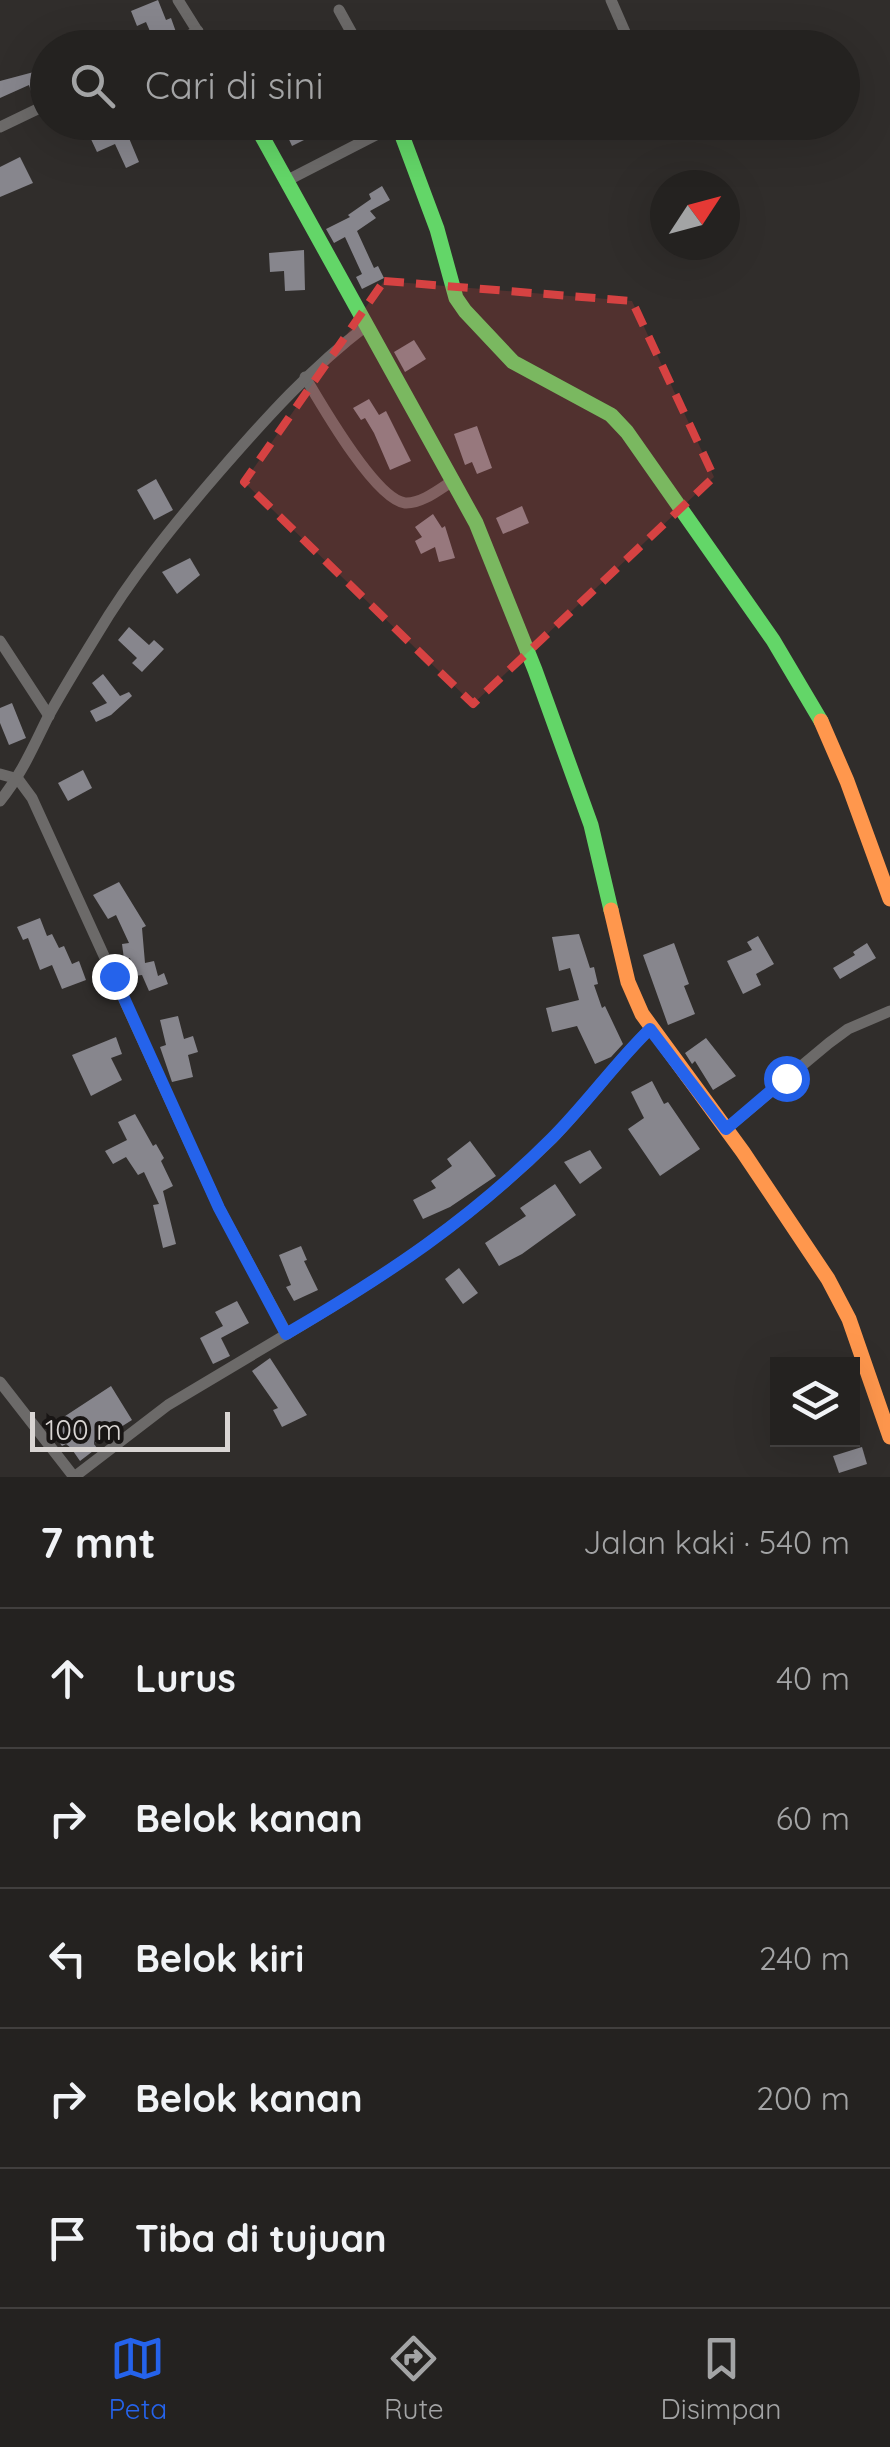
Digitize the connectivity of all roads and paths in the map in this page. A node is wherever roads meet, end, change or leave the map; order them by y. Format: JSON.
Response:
{"nodes":[{"id":1,"x":178,"y":0,"type":"edge"},
{"id":2,"x":611,"y":0,"type":"edge"},
{"id":3,"x":339,"y":10,"type":"dead end"},
{"id":4,"x":197,"y":30,"type":"edge"},
{"id":5,"x":350,"y":30,"type":"edge"},
{"id":6,"x":624,"y":30,"type":"edge"},
{"id":7,"x":30,"y":112,"type":"edge"},
{"id":8,"x":0,"y":126,"type":"edge"},
{"id":9,"x":264,"y":140,"type":"edge"},
{"id":10,"x":366,"y":140,"type":"edge"},
{"id":11,"x":405,"y":140,"type":"edge"},
{"id":12,"x":286,"y":181,"type":"junction"},
{"id":13,"x":366,"y":326,"type":"junction"},
{"id":14,"x":305,"y":376,"type":"junction"},
{"id":15,"x":454,"y":480,"type":"junction"},
{"id":16,"x":0,"y":641,"type":"edge"},
{"id":17,"x":49,"y":716,"type":"junction"},
{"id":18,"x":0,"y":774,"type":"edge"},
{"id":19,"x":18,"y":779,"type":"junction"},
{"id":20,"x":0,"y":801,"type":"edge"},
{"id":21,"x":890,"y":899,"type":"edge"},
{"id":22,"x":890,"y":1012,"type":"edge"},
{"id":23,"x":650,"y":1029,"type":"junction"},
{"id":24,"x":726,"y":1129,"type":"junction"},
{"id":25,"x":286,"y":1334,"type":"junction"},
{"id":26,"x":0,"y":1382,"type":"edge"},
{"id":27,"x":890,"y":1438,"type":"edge"},
{"id":28,"x":74,"y":1477,"type":"edge"}],
"edges":[{"from":1,"to":4,"type":"street"},
{"from":2,"to":6,"type":"street"},
{"from":3,"to":5,"type":"street"},
{"from":7,"to":8,"type":"street"},
{"from":9,"to":12,"type":"street"},
{"from":10,"to":12,"type":"street"},
{"from":11,"to":21,"type":"street"},
{"from":12,"to":13,"type":"street"},
{"from":13,"to":14,"type":"street"},
{"from":13,"to":15,"type":"street"},
{"from":14,"to":15,"type":"street"},
{"from":14,"to":17,"type":"street"},
{"from":15,"to":23,"type":"street"},
{"from":16,"to":17,"type":"street"},
{"from":17,"to":19,"type":"street"},
{"from":18,"to":19,"type":"street"},
{"from":19,"to":20,"type":"street"},
{"from":19,"to":25,"type":"street"},
{"from":22,"to":24,"type":"street"},
{"from":23,"to":24,"type":"street"},
{"from":23,"to":25,"type":"street"},
{"from":24,"to":27,"type":"street"},
{"from":25,"to":28,"type":"street"},
{"from":26,"to":28,"type":"street"}]}
